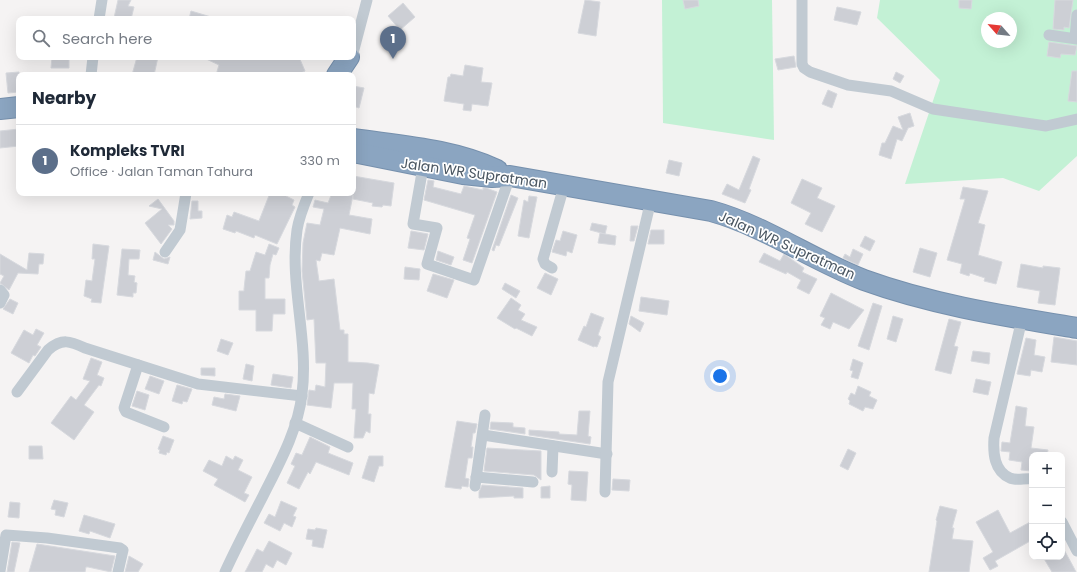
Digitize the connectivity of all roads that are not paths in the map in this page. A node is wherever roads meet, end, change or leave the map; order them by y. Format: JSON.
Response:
{"nodes":[{"id":1,"x":102,"y":0,"type":"edge"},
{"id":2,"x":367,"y":0,"type":"edge"},
{"id":3,"x":802,"y":0,"type":"edge"},
{"id":4,"x":1077,"y":15,"type":"edge"},
{"id":5,"x":99,"y":16,"type":"edge"},
{"id":6,"x":1049,"y":35,"type":"dead end"},
{"id":7,"x":1076,"y":38,"type":"edge"},
{"id":8,"x":356,"y":40,"type":"edge"},
{"id":9,"x":92,"y":60,"type":"edge"},
{"id":10,"x":348,"y":60,"type":"edge"},
{"id":11,"x":351,"y":60,"type":"edge"},
{"id":12,"x":90,"y":72,"type":"edge"},
{"id":13,"x":339,"y":72,"type":"edge"},
{"id":14,"x":348,"y":72,"type":"edge"},
{"id":15,"x":16,"y":107,"type":"edge"},
{"id":16,"x":0,"y":109,"type":"edge"},
{"id":17,"x":1077,"y":119,"type":"edge"},
{"id":18,"x":356,"y":139,"type":"edge"},
{"id":19,"x":356,"y":153,"type":"edge"},
{"id":20,"x":423,"y":167,"type":"junction"},
{"id":21,"x":507,"y":176,"type":"junction"},
{"id":22,"x":564,"y":186,"type":"junction"},
{"id":23,"x":186,"y":196,"type":"edge"},
{"id":24,"x":308,"y":196,"type":"edge"},
{"id":25,"x":651,"y":200,"type":"junction"},
{"id":26,"x":165,"y":252,"type":"dead end"},
{"id":27,"x":552,"y":268,"type":"dead end"},
{"id":28,"x":0,"y":290,"type":"edge"},
{"id":29,"x":0,"y":303,"type":"edge"},
{"id":30,"x":1022,"y":319,"type":"junction"},
{"id":31,"x":1077,"y":328,"type":"edge"},
{"id":32,"x":138,"y":365,"type":"junction"},
{"id":33,"x":17,"y":392,"type":"dead end"},
{"id":34,"x":302,"y":396,"type":"junction"},
{"id":35,"x":485,"y":415,"type":"dead end"},
{"id":36,"x":295,"y":424,"type":"junction"},
{"id":37,"x":164,"y":427,"type":"dead end"},
{"id":38,"x":483,"y":435,"type":"junction"},
{"id":39,"x":553,"y":446,"type":"junction"},
{"id":40,"x":348,"y":447,"type":"dead end"},
{"id":41,"x":607,"y":454,"type":"junction"},
{"id":42,"x":552,"y":472,"type":"dead end"},
{"id":43,"x":1029,"y":480,"type":"edge"},
{"id":44,"x":533,"y":482,"type":"dead end"},
{"id":45,"x":605,"y":492,"type":"dead end"},
{"id":46,"x":1063,"y":524,"type":"edge"},
{"id":47,"x":1077,"y":551,"type":"edge"},
{"id":48,"x":0,"y":571,"type":"edge"},
{"id":49,"x":118,"y":572,"type":"edge"},
{"id":50,"x":225,"y":572,"type":"edge"}],
"edges":[{"from":1,"to":5,"type":"street"},
{"from":2,"to":8,"type":"street"},
{"from":3,"to":17,"type":"street"},
{"from":4,"to":7,"type":"street"},
{"from":6,"to":7,"type":"street"},
{"from":9,"to":12,"type":"street"},
{"from":10,"to":13,"type":"highway"},
{"from":11,"to":14,"type":"street"},
{"from":15,"to":16,"type":"highway"},
{"from":18,"to":21,"type":"highway"},
{"from":19,"to":20,"type":"highway","name":"Jalan WR Supratman"},
{"from":20,"to":21,"type":"highway","name":"Jalan WR Supratman"},
{"from":20,"to":21,"type":"street"},
{"from":21,"to":22,"type":"highway","name":"Jalan WR Supratman"},
{"from":22,"to":25,"type":"highway","name":"Jalan WR Supratman"},
{"from":22,"to":27,"type":"street"},
{"from":23,"to":26,"type":"street"},
{"from":24,"to":34,"type":"street"},
{"from":25,"to":30,"type":"highway","name":"Jalan WR Supratman"},
{"from":25,"to":41,"type":"street"},
{"from":28,"to":29,"type":"street"},
{"from":30,"to":31,"type":"highway","name":"Jalan WR Supratman"},
{"from":30,"to":43,"type":"street"},
{"from":32,"to":33,"type":"street"},
{"from":32,"to":34,"type":"street"},
{"from":32,"to":37,"type":"street"},
{"from":34,"to":36,"type":"street"},
{"from":35,"to":38,"type":"street"},
{"from":36,"to":40,"type":"street"},
{"from":36,"to":50,"type":"street"},
{"from":38,"to":39,"type":"street"},
{"from":38,"to":44,"type":"street"},
{"from":39,"to":41,"type":"street"},
{"from":39,"to":42,"type":"street"},
{"from":41,"to":45,"type":"street"},
{"from":46,"to":47,"type":"street"},
{"from":48,"to":49,"type":"street"}]}
